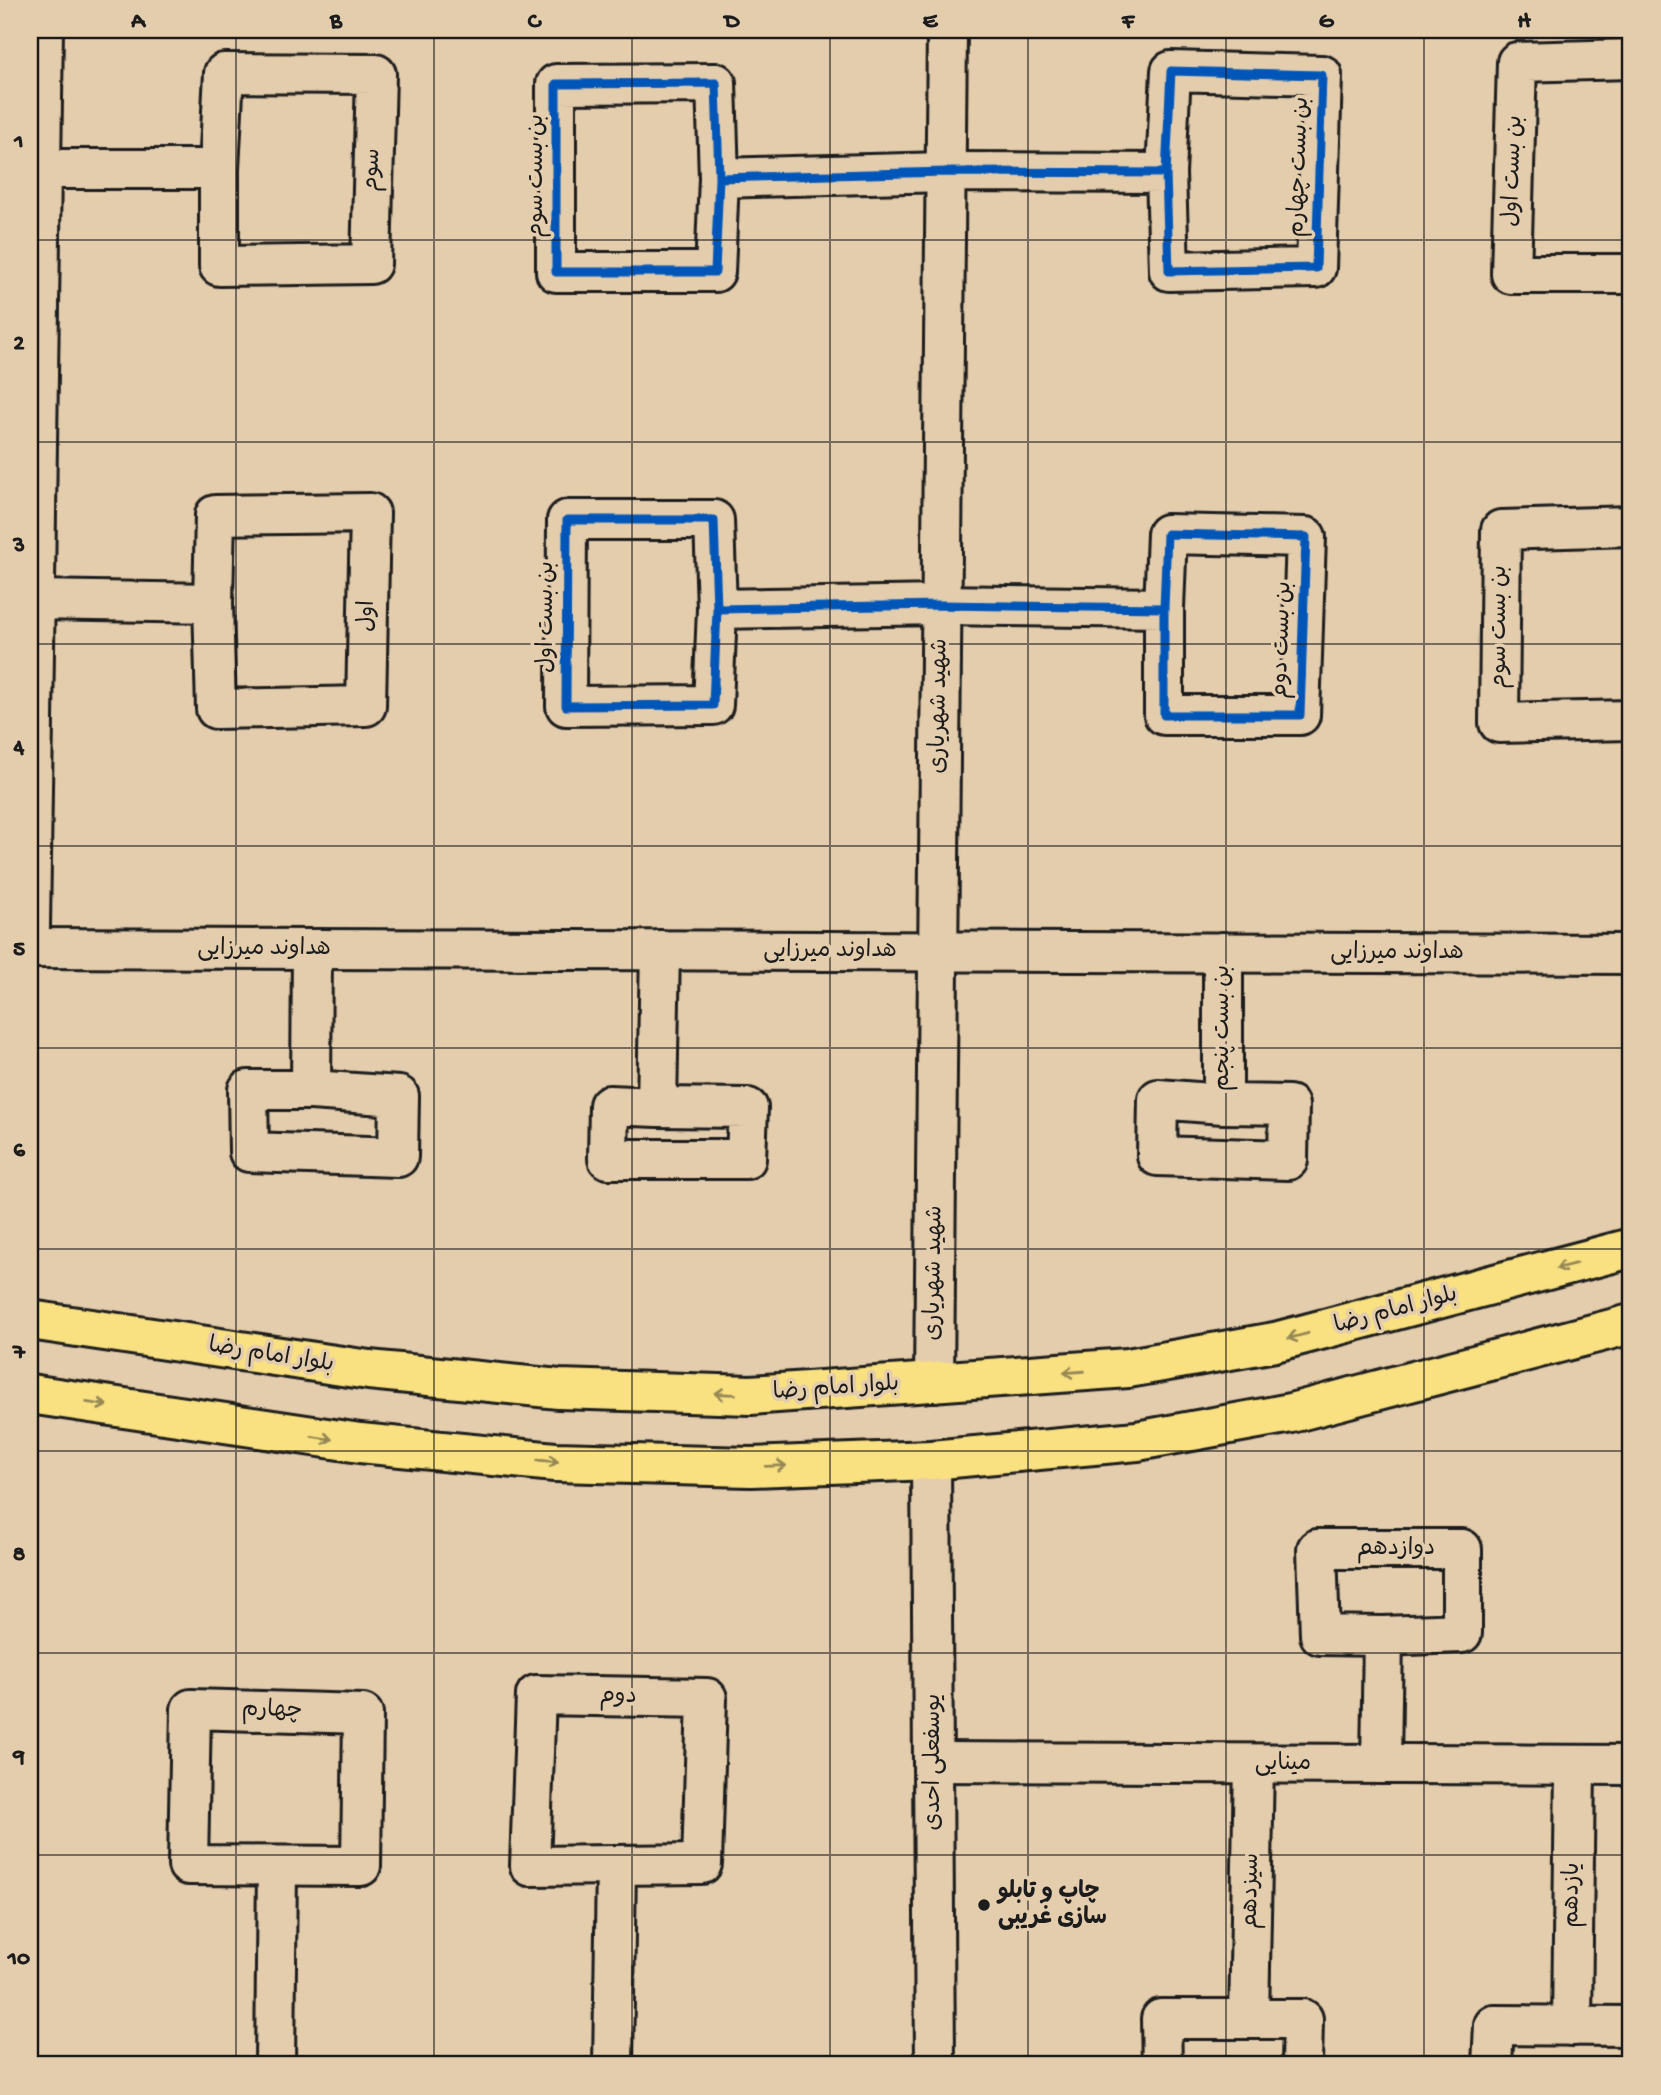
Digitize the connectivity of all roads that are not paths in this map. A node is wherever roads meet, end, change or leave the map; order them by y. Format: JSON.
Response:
{"nodes":[{"id":1,"x":43,"y":30,"type":"edge"},
{"id":2,"x":947,"y":30,"type":"edge"},
{"id":3,"x":1631,"y":59,"type":"edge"},
{"id":4,"x":36,"y":68,"type":"edge"},
{"id":5,"x":41,"y":169,"type":"junction"},
{"id":6,"x":219,"y":169,"type":"junction"},
{"id":7,"x":946,"y":172,"type":"junction"},
{"id":8,"x":1166,"y":173,"type":"junction"},
{"id":9,"x":719,"y":178,"type":"junction"},
{"id":10,"x":1631,"y":274,"type":"edge"},
{"id":11,"x":33,"y":505,"type":"edge"},
{"id":12,"x":1631,"y":526,"type":"edge"},
{"id":13,"x":34,"y":600,"type":"junction"},
{"id":14,"x":213,"y":603,"type":"junction"},
{"id":15,"x":941,"y":605,"type":"junction"},
{"id":16,"x":1164,"y":608,"type":"junction"},
{"id":17,"x":717,"y":609,"type":"junction"},
{"id":18,"x":1631,"y":720,"type":"edge"},
{"id":19,"x":30,"y":927,"type":"edge"},
{"id":20,"x":30,"y":948,"type":"edge"},
{"id":21,"x":312,"y":949,"type":"junction"},
{"id":22,"x":660,"y":950,"type":"junction"},
{"id":23,"x":938,"y":951,"type":"junction"},
{"id":24,"x":1223,"y":952,"type":"junction"},
{"id":25,"x":1631,"y":954,"type":"edge"},
{"id":26,"x":311,"y":1090,"type":"dead end"},
{"id":27,"x":1223,"y":1104,"type":"dead end"},
{"id":28,"x":657,"y":1107,"type":"dead end"},
{"id":29,"x":1631,"y":1248,"type":"edge"},
{"id":30,"x":30,"y":1320,"type":"edge"},
{"id":31,"x":1631,"y":1324,"type":"edge"},
{"id":32,"x":934,"y":1382,"type":"junction"},
{"id":33,"x":30,"y":1394,"type":"edge"},
{"id":34,"x":931,"y":1460,"type":"junction"},
{"id":35,"x":1384,"y":1636,"type":"dead end"},
{"id":36,"x":934,"y":1762,"type":"junction"},
{"id":37,"x":1254,"y":1764,"type":"junction"},
{"id":38,"x":1381,"y":1764,"type":"junction"},
{"id":39,"x":1575,"y":1765,"type":"junction"},
{"id":40,"x":1631,"y":1765,"type":"edge"},
{"id":41,"x":277,"y":1866,"type":"junction"},
{"id":42,"x":616,"y":1866,"type":"junction"},
{"id":43,"x":1249,"y":2018,"type":"junction"},
{"id":44,"x":1572,"y":2026,"type":"junction"},
{"id":45,"x":1631,"y":2026,"type":"edge"},
{"id":46,"x":275,"y":2065,"type":"edge"},
{"id":47,"x":613,"y":2065,"type":"edge"},
{"id":48,"x":935,"y":2065,"type":"edge"},
{"id":49,"x":1162,"y":2065,"type":"edge"},
{"id":50,"x":1302,"y":2065,"type":"edge"},
{"id":51,"x":1492,"y":2065,"type":"edge"}],
"edges":[{"from":1,"to":4,"type":"street"},
{"from":2,"to":7,"type":"street","name":"شهید شهریاری"},
{"from":3,"to":10,"type":"street","name":"بن بست اول"},
{"from":4,"to":5,"type":"street"},
{"from":5,"to":6,"type":"street"},
{"from":5,"to":11,"type":"street"},
{"from":6,"to":6,"type":"street","name":"سوم"},
{"from":7,"to":8,"type":"street"},
{"from":7,"to":9,"type":"street"},
{"from":7,"to":15,"type":"street","name":"شهید شهریاری"},
{"from":8,"to":8,"type":"street","name":"بن بست چهارم"},
{"from":9,"to":9,"type":"street","name":"بن بست سوم"},
{"from":11,"to":13,"type":"street"},
{"from":12,"to":18,"type":"street","name":"بن بست سوم"},
{"from":13,"to":14,"type":"street"},
{"from":13,"to":19,"type":"street"},
{"from":14,"to":14,"type":"street","name":"اول"},
{"from":15,"to":16,"type":"street"},
{"from":15,"to":17,"type":"street"},
{"from":15,"to":23,"type":"street","name":"شهید شهریاری"},
{"from":16,"to":16,"type":"street","name":"بن بست دوم"},
{"from":17,"to":17,"type":"street","name":"بن بست اول"},
{"from":20,"to":21,"type":"street","name":"هداوند میرزایی"},
{"from":21,"to":22,"type":"street","name":"هداوند میرزایی"},
{"from":21,"to":26,"type":"street"},
{"from":22,"to":23,"type":"street","name":"هداوند میرزایی"},
{"from":22,"to":28,"type":"street"},
{"from":23,"to":24,"type":"street","name":"هداوند میرزایی"},
{"from":23,"to":32,"type":"street","name":"شهید شهریاری"},
{"from":24,"to":25,"type":"street","name":"هداوند میرزایی"},
{"from":24,"to":27,"type":"street","name":"بن بست پنجم"},
{"from":29,"to":32,"type":"main road","name":"بلوار امام رضا","one_way":true},
{"from":32,"to":30,"type":"main road","name":"بلوار امام رضا","one_way":true},
{"from":31,"to":34,"type":"main road"},
{"from":33,"to":34,"type":"main road","one_way":true},
{"from":34,"to":36,"type":"street","name":"یوسفعلی احدی"},
{"from":35,"to":38,"type":"street"},
{"from":36,"to":37,"type":"street","name":"مینایی"},
{"from":36,"to":48,"type":"street","name":"یوسفعلی احدی"},
{"from":37,"to":38,"type":"street","name":"مینایی"},
{"from":37,"to":43,"type":"street","name":"سیزدهم"},
{"from":38,"to":39,"type":"street","name":"مینایی"},
{"from":39,"to":40,"type":"street","name":"مینایی"},
{"from":39,"to":44,"type":"street","name":"یازدهم"},
{"from":41,"to":41,"type":"street","name":"چهارم"},
{"from":41,"to":46,"type":"street"},
{"from":42,"to":42,"type":"street","name":"دوم"},
{"from":42,"to":47,"type":"street"},
{"from":43,"to":49,"type":"street"},
{"from":43,"to":50,"type":"street"},
{"from":44,"to":45,"type":"street"},
{"from":44,"to":51,"type":"street"}]}
